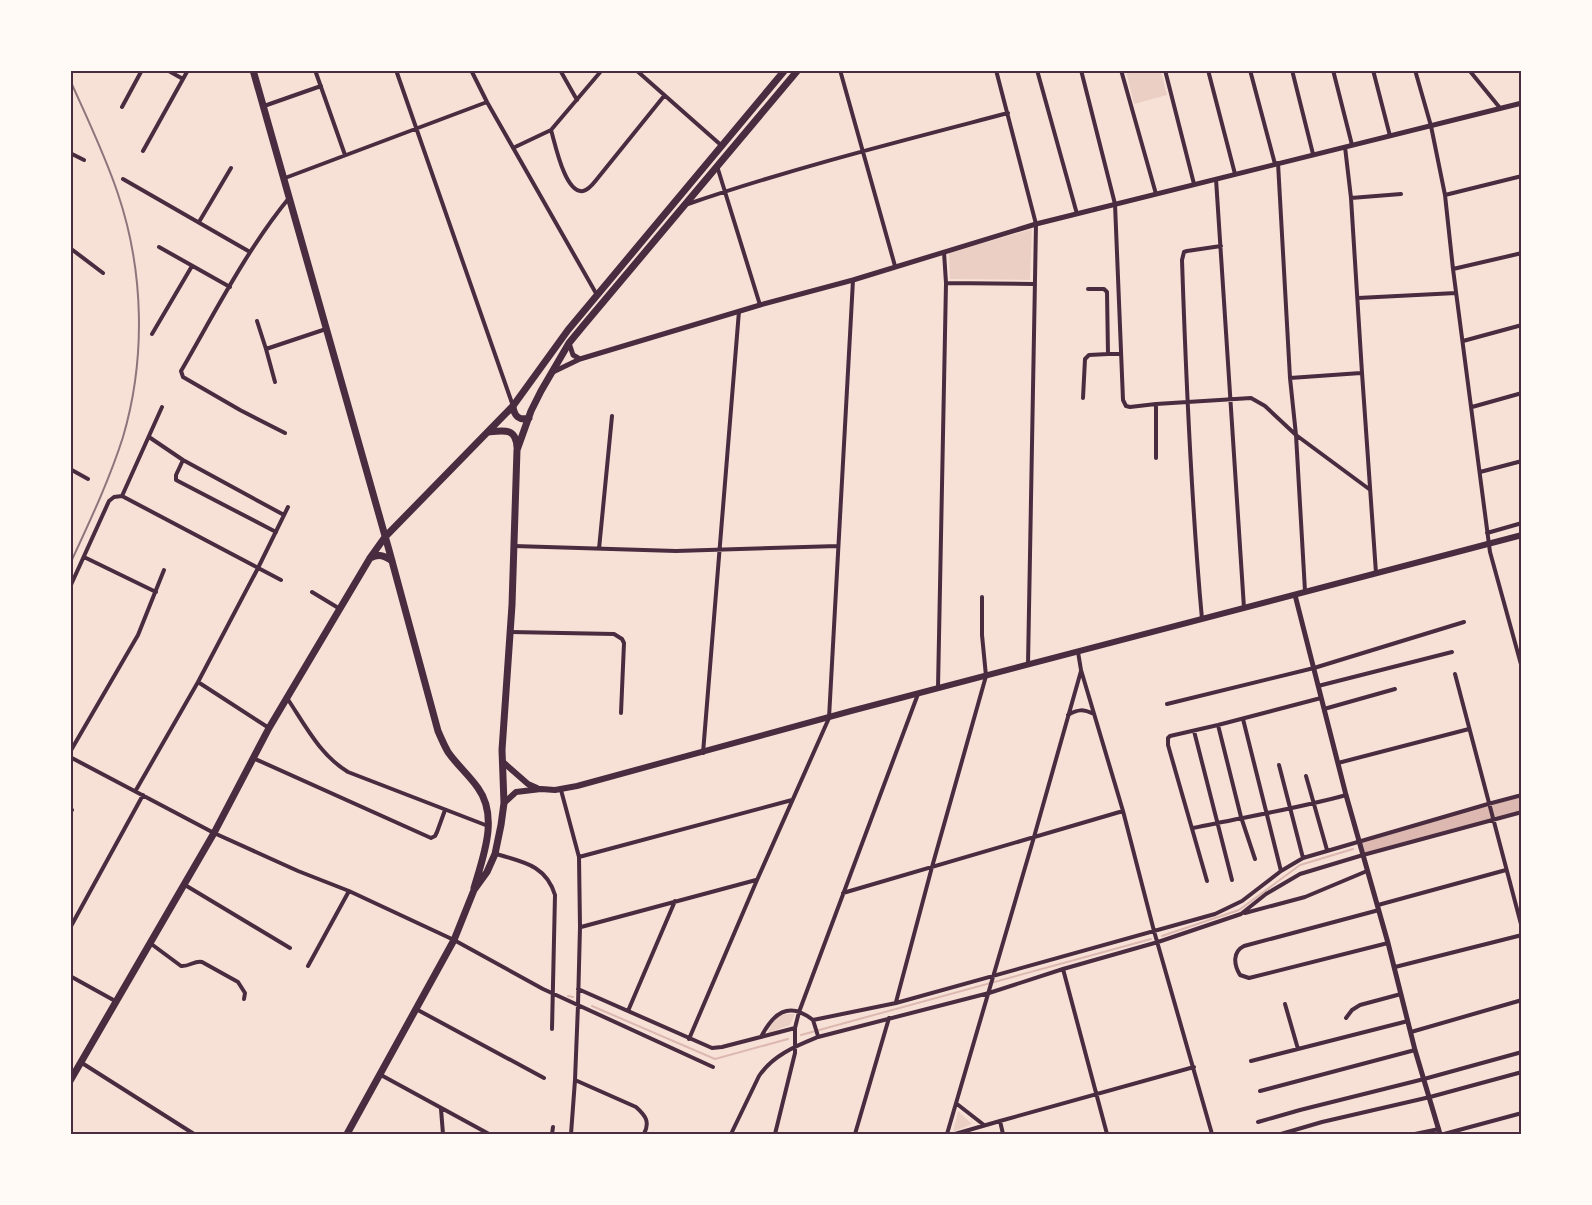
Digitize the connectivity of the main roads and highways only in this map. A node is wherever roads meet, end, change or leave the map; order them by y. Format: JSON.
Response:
{"nodes":[{"id":1,"x":253,"y":70,"type":"edge"},
{"id":2,"x":785,"y":70,"type":"edge"},
{"id":3,"x":798,"y":70,"type":"edge"},
{"id":4,"x":513,"y":406,"type":"junction"},
{"id":5,"x":529,"y":418,"type":"junction"},
{"id":6,"x":489,"y":432,"type":"junction"},
{"id":7,"x":517,"y":450,"type":"junction"},
{"id":8,"x":1521,"y":535,"type":"edge"},
{"id":9,"x":385,"y":537,"type":"junction"},
{"id":10,"x":370,"y":558,"type":"junction"},
{"id":11,"x":392,"y":561,"type":"junction"},
{"id":12,"x":503,"y":762,"type":"junction"},
{"id":13,"x":541,"y":789,"type":"junction"},
{"id":14,"x":503,"y":806,"type":"junction"},
{"id":15,"x":474,"y":890,"type":"junction"},
{"id":16,"x":70,"y":1081,"type":"edge"},
{"id":17,"x":347,"y":1134,"type":"edge"}],
"edges":[{"from":1,"to":9,"type":"main road"},
{"from":2,"to":4,"type":"main road"},
{"from":3,"to":5,"type":"main road"},
{"from":4,"to":5,"type":"main road"},
{"from":4,"to":6,"type":"main road"},
{"from":5,"to":7,"type":"main road"},
{"from":6,"to":7,"type":"main road"},
{"from":6,"to":9,"type":"main road"},
{"from":7,"to":12,"type":"main road"},
{"from":8,"to":13,"type":"main road"},
{"from":9,"to":10,"type":"main road"},
{"from":9,"to":11,"type":"main road"},
{"from":10,"to":11,"type":"main road"},
{"from":10,"to":16,"type":"main road"},
{"from":11,"to":15,"type":"main road"},
{"from":12,"to":13,"type":"main road"},
{"from":12,"to":14,"type":"main road"},
{"from":13,"to":14,"type":"main road"},
{"from":14,"to":15,"type":"main road"},
{"from":15,"to":17,"type":"main road"}]}
